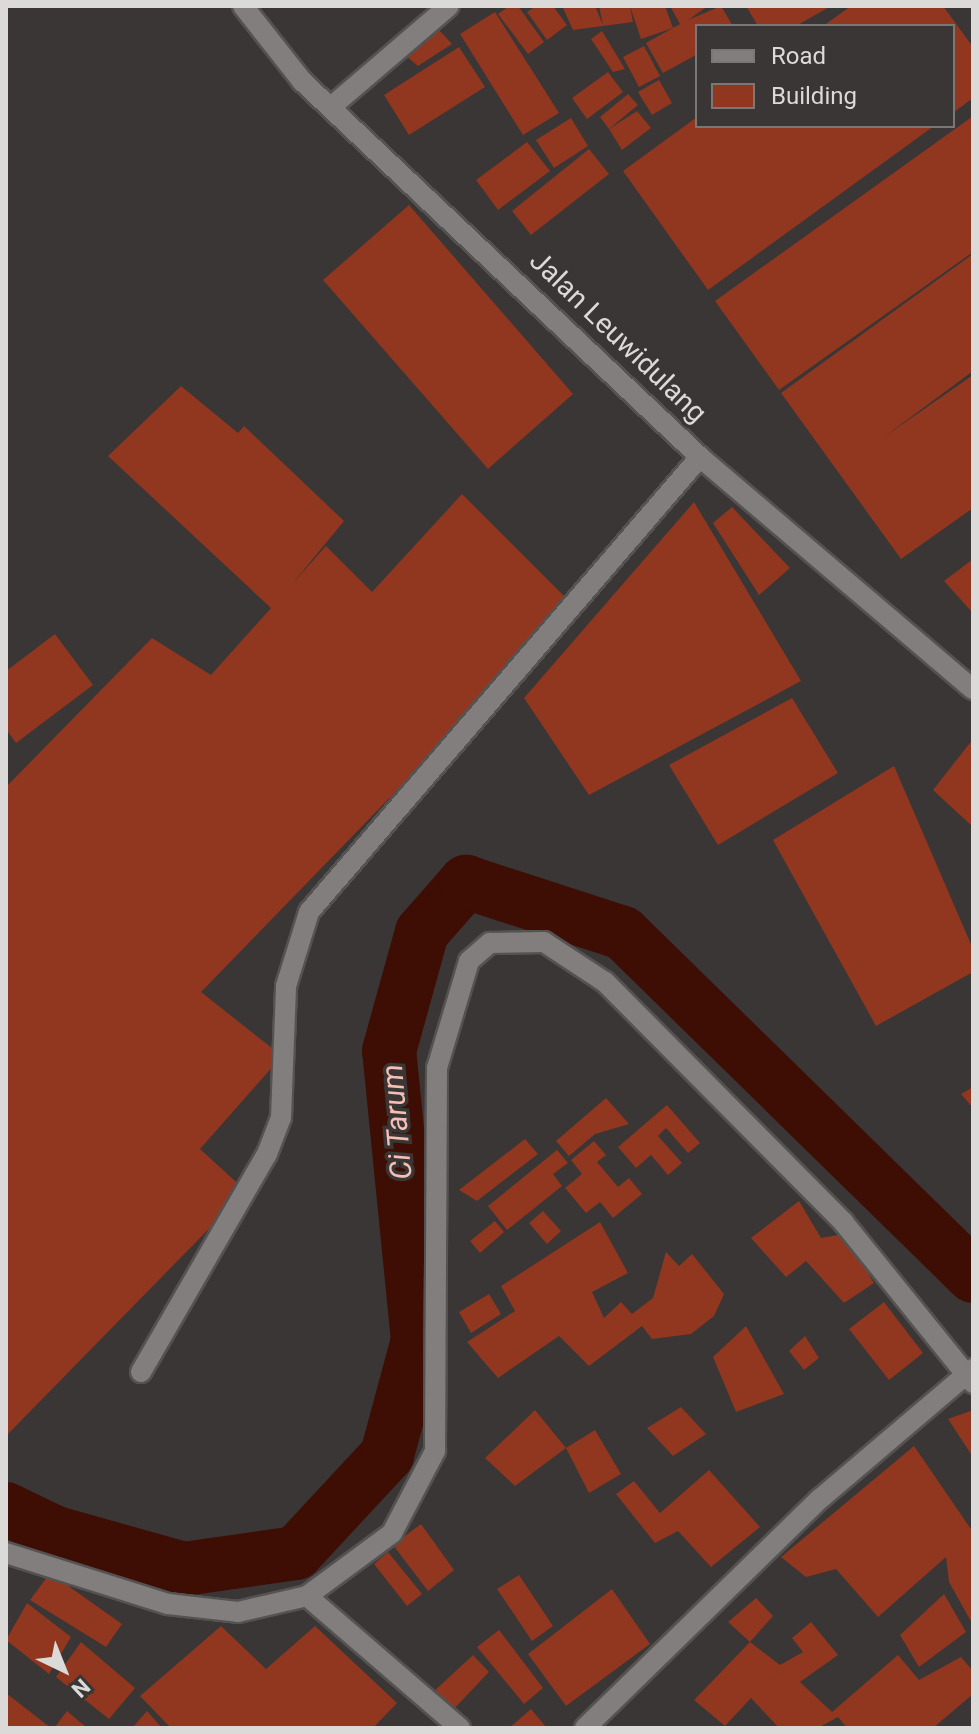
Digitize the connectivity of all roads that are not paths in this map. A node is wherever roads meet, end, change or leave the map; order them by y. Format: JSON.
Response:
{"nodes":[{"id":1,"x":243,"y":6,"type":"edge"},
{"id":2,"x":449,"y":6,"type":"edge"},
{"id":3,"x":331,"y":107,"type":"junction"},
{"id":4,"x":700,"y":457,"type":"junction"},
{"id":5,"x":973,"y":689,"type":"edge"},
{"id":6,"x":141,"y":1372,"type":"dead end"},
{"id":7,"x":970,"y":1375,"type":"edge"},
{"id":8,"x":6,"y":1553,"type":"edge"},
{"id":9,"x":307,"y":1596,"type":"junction"},
{"id":10,"x":460,"y":1728,"type":"edge"},
{"id":11,"x":585,"y":1728,"type":"edge"}],
"edges":[{"from":1,"to":3,"type":"street","name":"Jalan Leuwidulang"},
{"from":2,"to":3,"type":"street"},
{"from":3,"to":4,"type":"street","name":"Jalan Leuwidulang"},
{"from":4,"to":5,"type":"street","name":"Jalan Leuwidulang"},
{"from":4,"to":6,"type":"street"},
{"from":7,"to":9,"type":"street"},
{"from":7,"to":11,"type":"street"},
{"from":8,"to":9,"type":"street"},
{"from":9,"to":10,"type":"street"}]}
